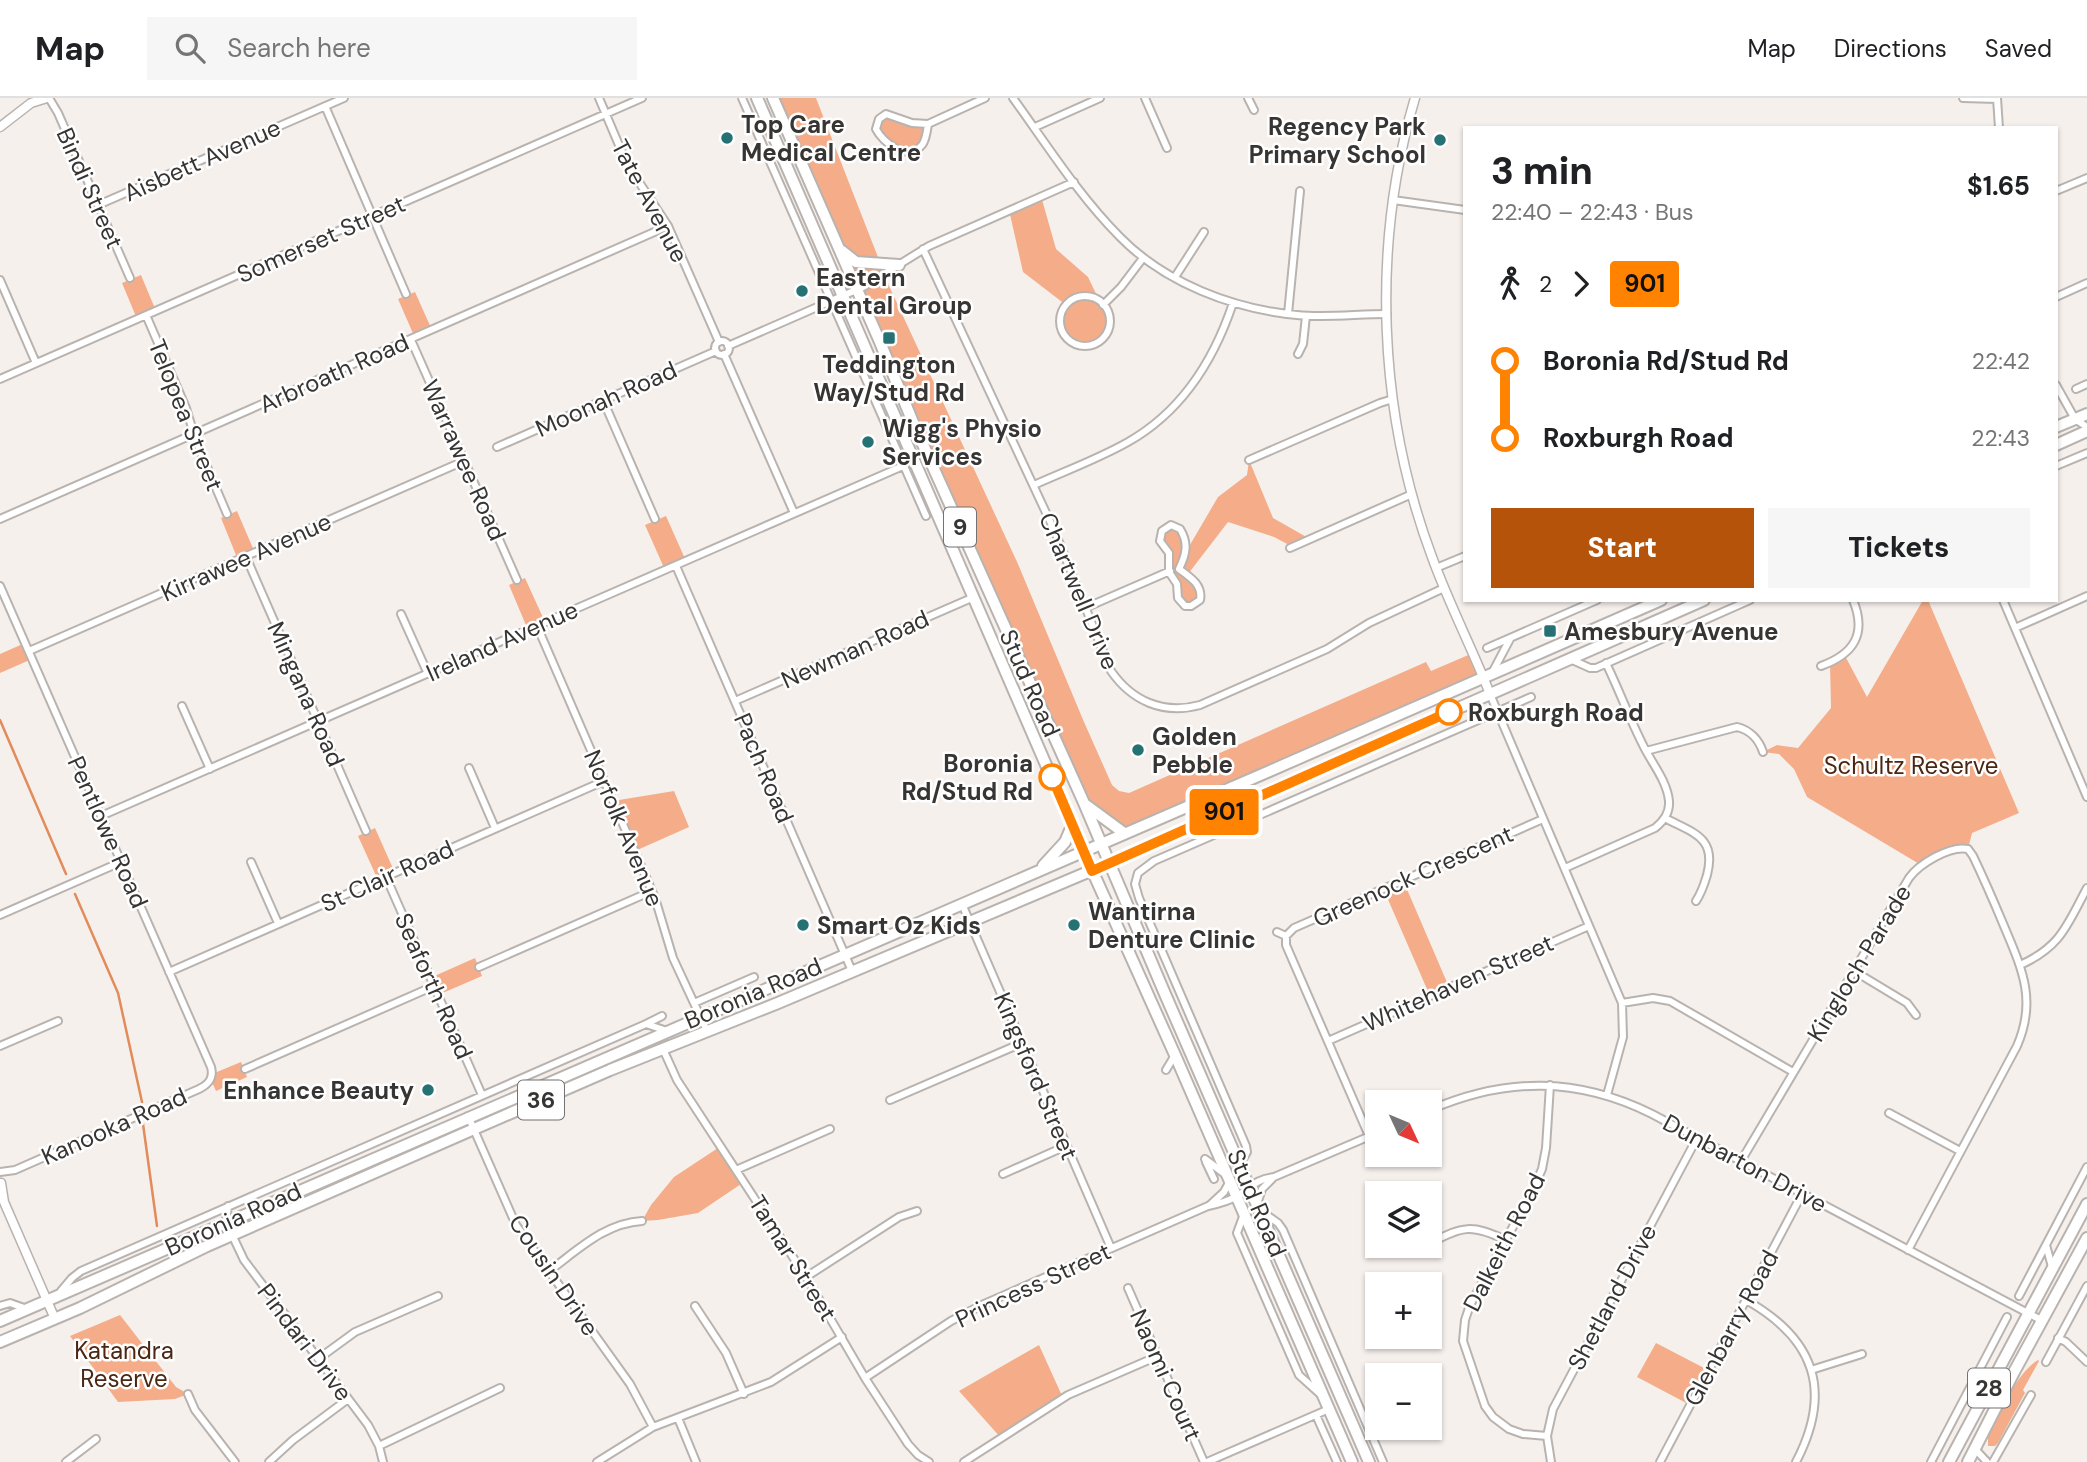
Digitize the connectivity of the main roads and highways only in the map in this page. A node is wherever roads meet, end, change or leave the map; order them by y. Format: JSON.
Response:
{"nodes":[{"id":1,"x":757,"y":98,"type":"edge"},
{"id":2,"x":773,"y":98,"type":"edge"},
{"id":3,"x":838,"y":246,"type":"junction"},
{"id":4,"x":899,"y":264,"type":"road end"},
{"id":5,"x":2087,"y":414,"type":"edge"},
{"id":6,"x":2058,"y":426,"type":"edge"},
{"id":7,"x":2087,"y":429,"type":"edge"},
{"id":8,"x":2058,"y":444,"type":"edge"},
{"id":9,"x":1656,"y":602,"type":"edge"},
{"id":10,"x":1699,"y":602,"type":"edge"},
{"id":11,"x":1084,"y":803,"type":"junction"},
{"id":12,"x":1072,"y":826,"type":"junction"},
{"id":13,"x":1124,"y":833,"type":"junction"},
{"id":14,"x":1101,"y":844,"type":"junction"},
{"id":15,"x":1083,"y":851,"type":"junction"},
{"id":16,"x":1109,"y":864,"type":"junction"},
{"id":17,"x":1039,"y":871,"type":"junction"},
{"id":18,"x":1092,"y":871,"type":"junction"},
{"id":19,"x":2087,"y":1204,"type":"edge"},
{"id":20,"x":2087,"y":1219,"type":"edge"},
{"id":21,"x":2074,"y":1228,"type":"junction"},
{"id":22,"x":2087,"y":1238,"type":"edge"},
{"id":23,"x":0,"y":1321,"type":"edge"},
{"id":24,"x":0,"y":1342,"type":"edge"},
{"id":25,"x":1958,"y":1445,"type":"junction"},
{"id":26,"x":1972,"y":1458,"type":"edge"},
{"id":27,"x":1352,"y":1462,"type":"edge"},
{"id":28,"x":1369,"y":1462,"type":"edge"},
{"id":29,"x":1949,"y":1462,"type":"edge"}],
"edges":[{"from":1,"to":12,"type":"main road","name":"Stud Road","number":"9"},
{"from":2,"to":3,"type":"main road","name":"Stud Road","number":"9"},
{"from":3,"to":4,"type":"main road"},
{"from":3,"to":11,"type":"main road","name":"Stud Road","number":"9"},
{"from":5,"to":6,"type":"main road"},
{"from":7,"to":8,"type":"main road"},
{"from":9,"to":13,"type":"main road","name":"Boronia Road"},
{"from":10,"to":16,"type":"main road","name":"Boronia Road"},
{"from":11,"to":13,"type":"main road"},
{"from":11,"to":14,"type":"main road","name":"Stud Road","number":"9"},
{"from":12,"to":15,"type":"main road","name":"Stud Road","number":"9"},
{"from":12,"to":17,"type":"main road"},
{"from":13,"to":14,"type":"main road","name":"Boronia Road"},
{"from":14,"to":15,"type":"main road","name":"Boronia Road","number":"36"},
{"from":14,"to":16,"type":"main road","name":"Stud Road"},
{"from":15,"to":17,"type":"main road","name":"Boronia Road","number":"36"},
{"from":15,"to":18,"type":"main road","name":"Stud Road","number":"9"},
{"from":16,"to":18,"type":"main road","name":"Boronia Road"},
{"from":16,"to":28,"type":"main road","name":"Stud Road"},
{"from":17,"to":23,"type":"main road","name":"Boronia Road","number":"36"},
{"from":18,"to":24,"type":"main road","name":"Boronia Road","number":"36"},
{"from":18,"to":27,"type":"main road","name":"Stud Road"},
{"from":19,"to":21,"type":"main road","number":"28"},
{"from":20,"to":21,"type":"main road"},
{"from":21,"to":25,"type":"main road","number":"28"},
{"from":22,"to":26,"type":"main road","number":"28"},
{"from":25,"to":26,"type":"main road"},
{"from":25,"to":29,"type":"main road","number":"28"}]}
